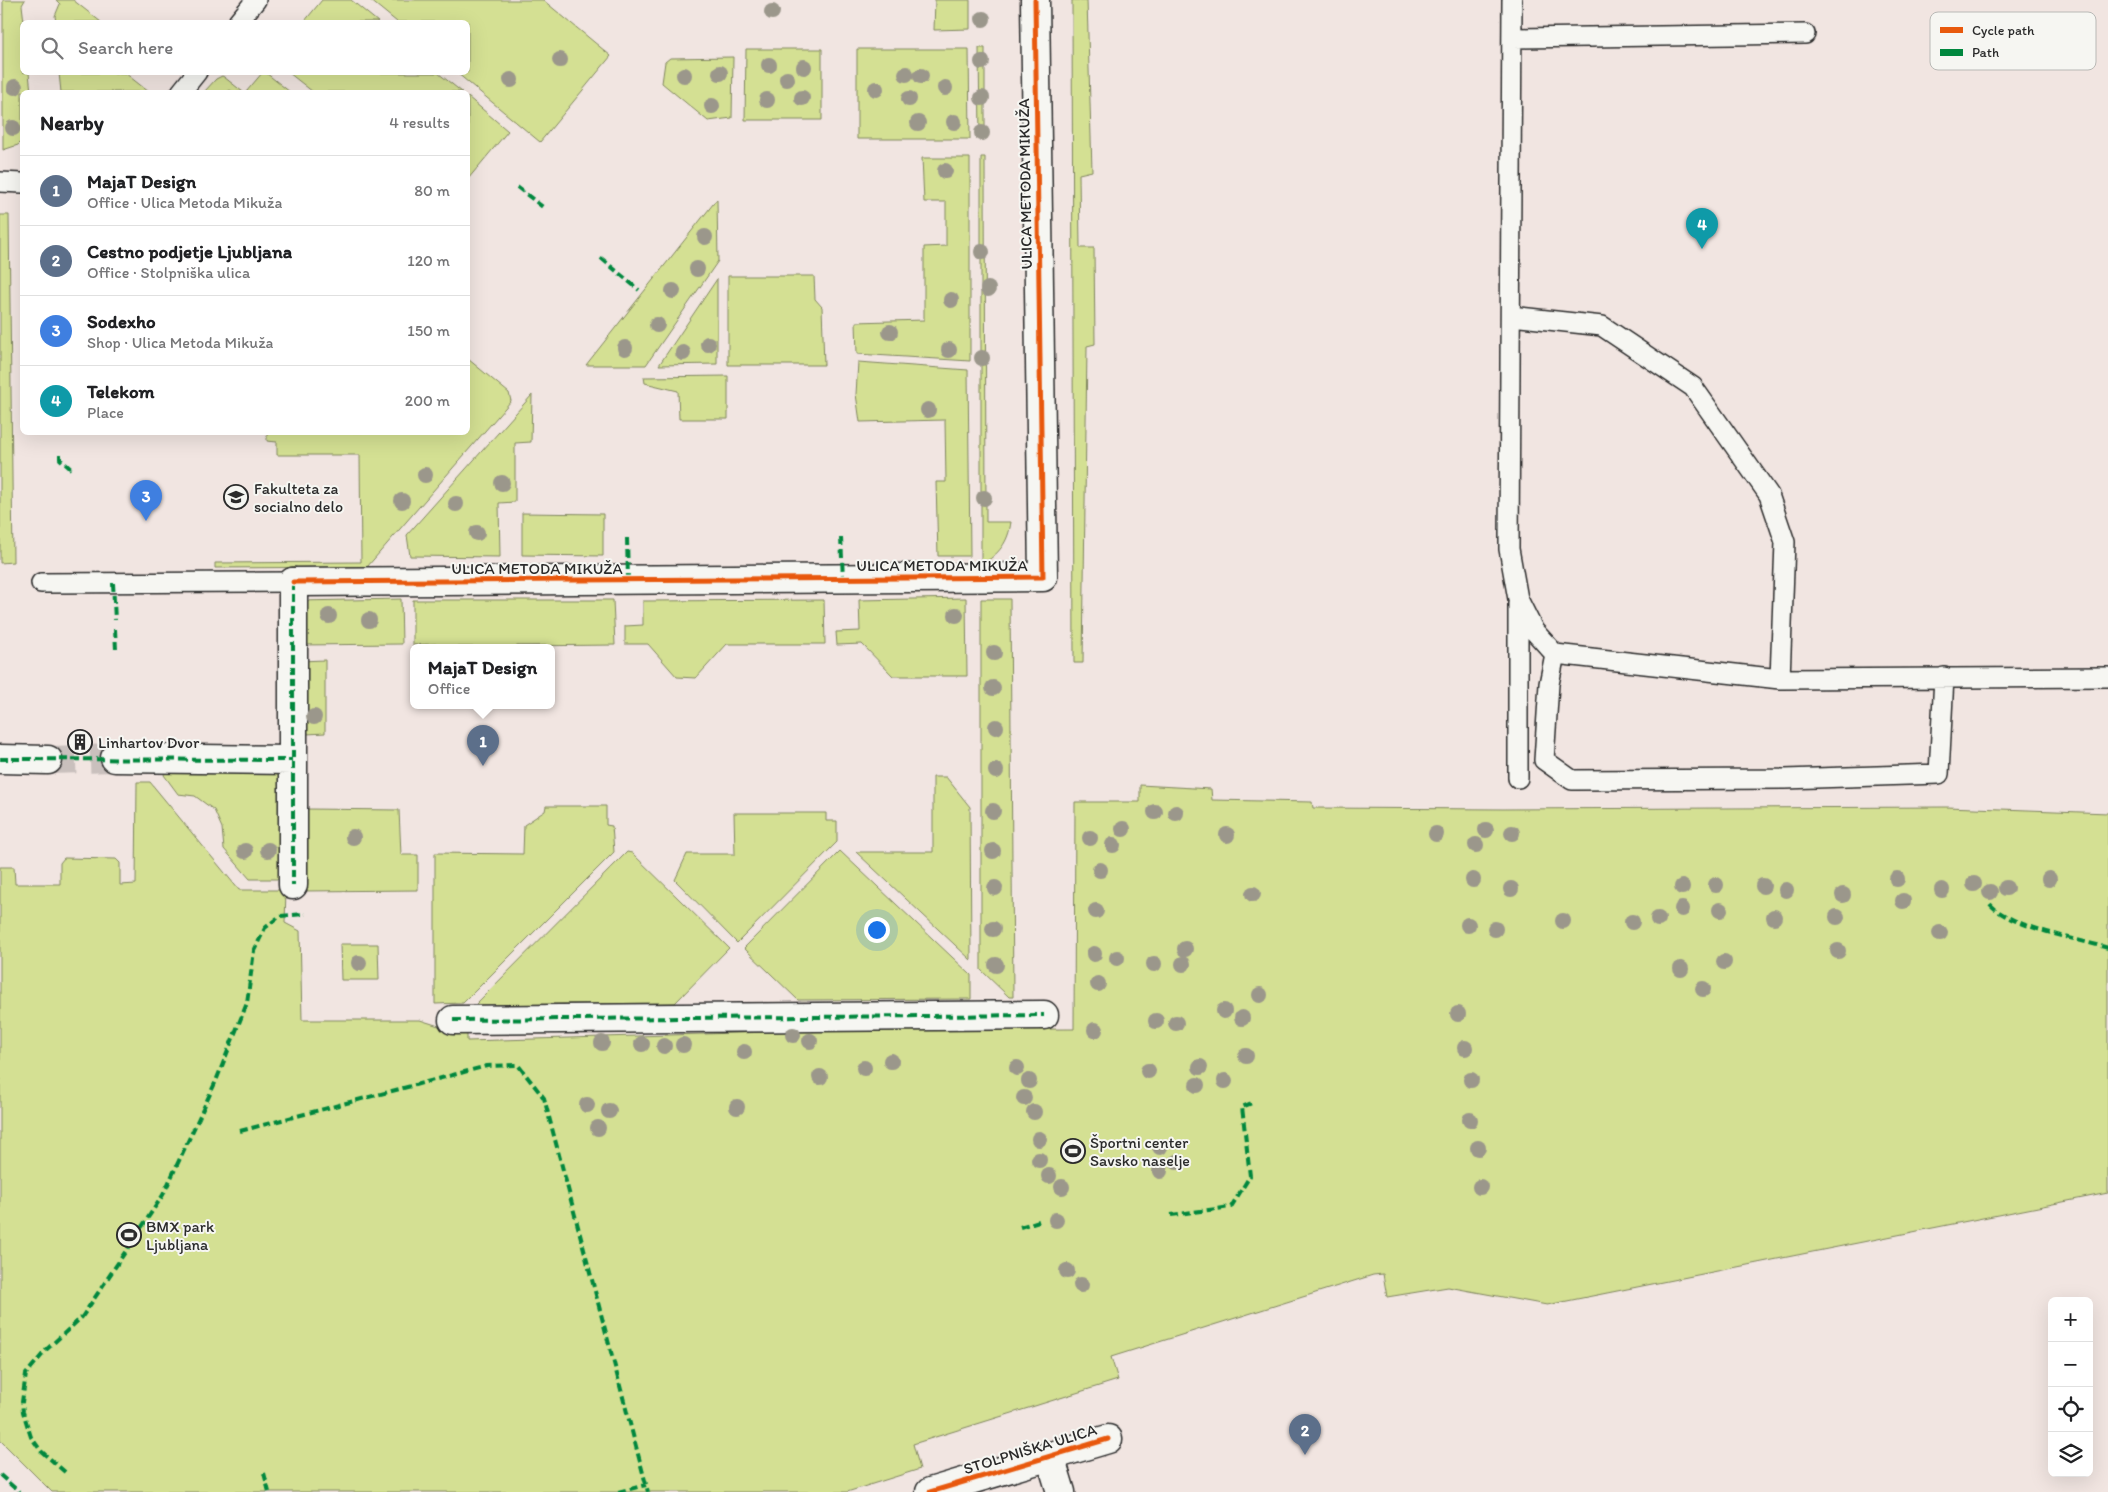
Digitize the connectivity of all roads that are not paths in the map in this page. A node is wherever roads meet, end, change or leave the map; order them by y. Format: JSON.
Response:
{"nodes":[{"id":1,"x":256,"y":0,"type":"edge"},
{"id":2,"x":1035,"y":0,"type":"edge"},
{"id":3,"x":1512,"y":0,"type":"edge"},
{"id":4,"x":240,"y":20,"type":"edge"},
{"id":5,"x":1805,"y":34,"type":"dead end"},
{"id":6,"x":1513,"y":38,"type":"junction"},
{"id":7,"x":195,"y":75,"type":"edge"},
{"id":8,"x":183,"y":90,"type":"edge"},
{"id":9,"x":0,"y":182,"type":"edge"},
{"id":10,"x":20,"y":183,"type":"edge"},
{"id":11,"x":1511,"y":316,"type":"junction"},
{"id":12,"x":293,"y":582,"type":"junction"},
{"id":13,"x":41,"y":583,"type":"dead end"},
{"id":14,"x":1518,"y":599,"type":"junction"},
{"id":15,"x":1555,"y":654,"type":"junction"},
{"id":16,"x":1944,"y":677,"type":"junction"},
{"id":17,"x":2108,"y":677,"type":"edge"},
{"id":18,"x":1780,"y":679,"type":"junction"},
{"id":19,"x":115,"y":758,"type":"tunnel mouth"},
{"id":20,"x":0,"y":759,"type":"edge"},
{"id":21,"x":48,"y":760,"type":"tunnel mouth"},
{"id":22,"x":292,"y":760,"type":"junction"},
{"id":23,"x":1518,"y":778,"type":"dead end"},
{"id":24,"x":293,"y":885,"type":"dead end"},
{"id":25,"x":1044,"y":1015,"type":"dead end"},
{"id":26,"x":454,"y":1020,"type":"dead end"},
{"id":27,"x":1108,"y":1439,"type":"dead end"},
{"id":28,"x":1050,"y":1456,"type":"junction"},
{"id":29,"x":930,"y":1492,"type":"edge"},
{"id":30,"x":1061,"y":1492,"type":"edge"}],
"edges":[{"from":1,"to":4,"type":"lane"},
{"from":2,"to":12,"type":"street","name":"ULICA METODA MIKUŽA"},
{"from":3,"to":6,"type":"lane"},
{"from":5,"to":6,"type":"lane"},
{"from":6,"to":11,"type":"lane"},
{"from":7,"to":8,"type":"lane"},
{"from":9,"to":10,"type":"lane"},
{"from":11,"to":14,"type":"lane"},
{"from":11,"to":18,"type":"lane"},
{"from":12,"to":13,"type":"lane","name":"ULICA METODA MIKUŽA"},
{"from":12,"to":22,"type":"street"},
{"from":14,"to":15,"type":"lane"},
{"from":14,"to":23,"type":"lane"},
{"from":15,"to":16,"type":"lane"},
{"from":15,"to":18,"type":"lane"},
{"from":16,"to":17,"type":"lane"},
{"from":16,"to":18,"type":"lane"},
{"from":19,"to":22,"type":"street"},
{"from":20,"to":21,"type":"street"},
{"from":22,"to":24,"type":"street"},
{"from":25,"to":26,"type":"street"},
{"from":27,"to":28,"type":"street","name":"STOLPNIŠKA ULICA"},
{"from":28,"to":29,"type":"street","name":"STOLPNIŠKA ULICA"},
{"from":28,"to":30,"type":"street"}]}
